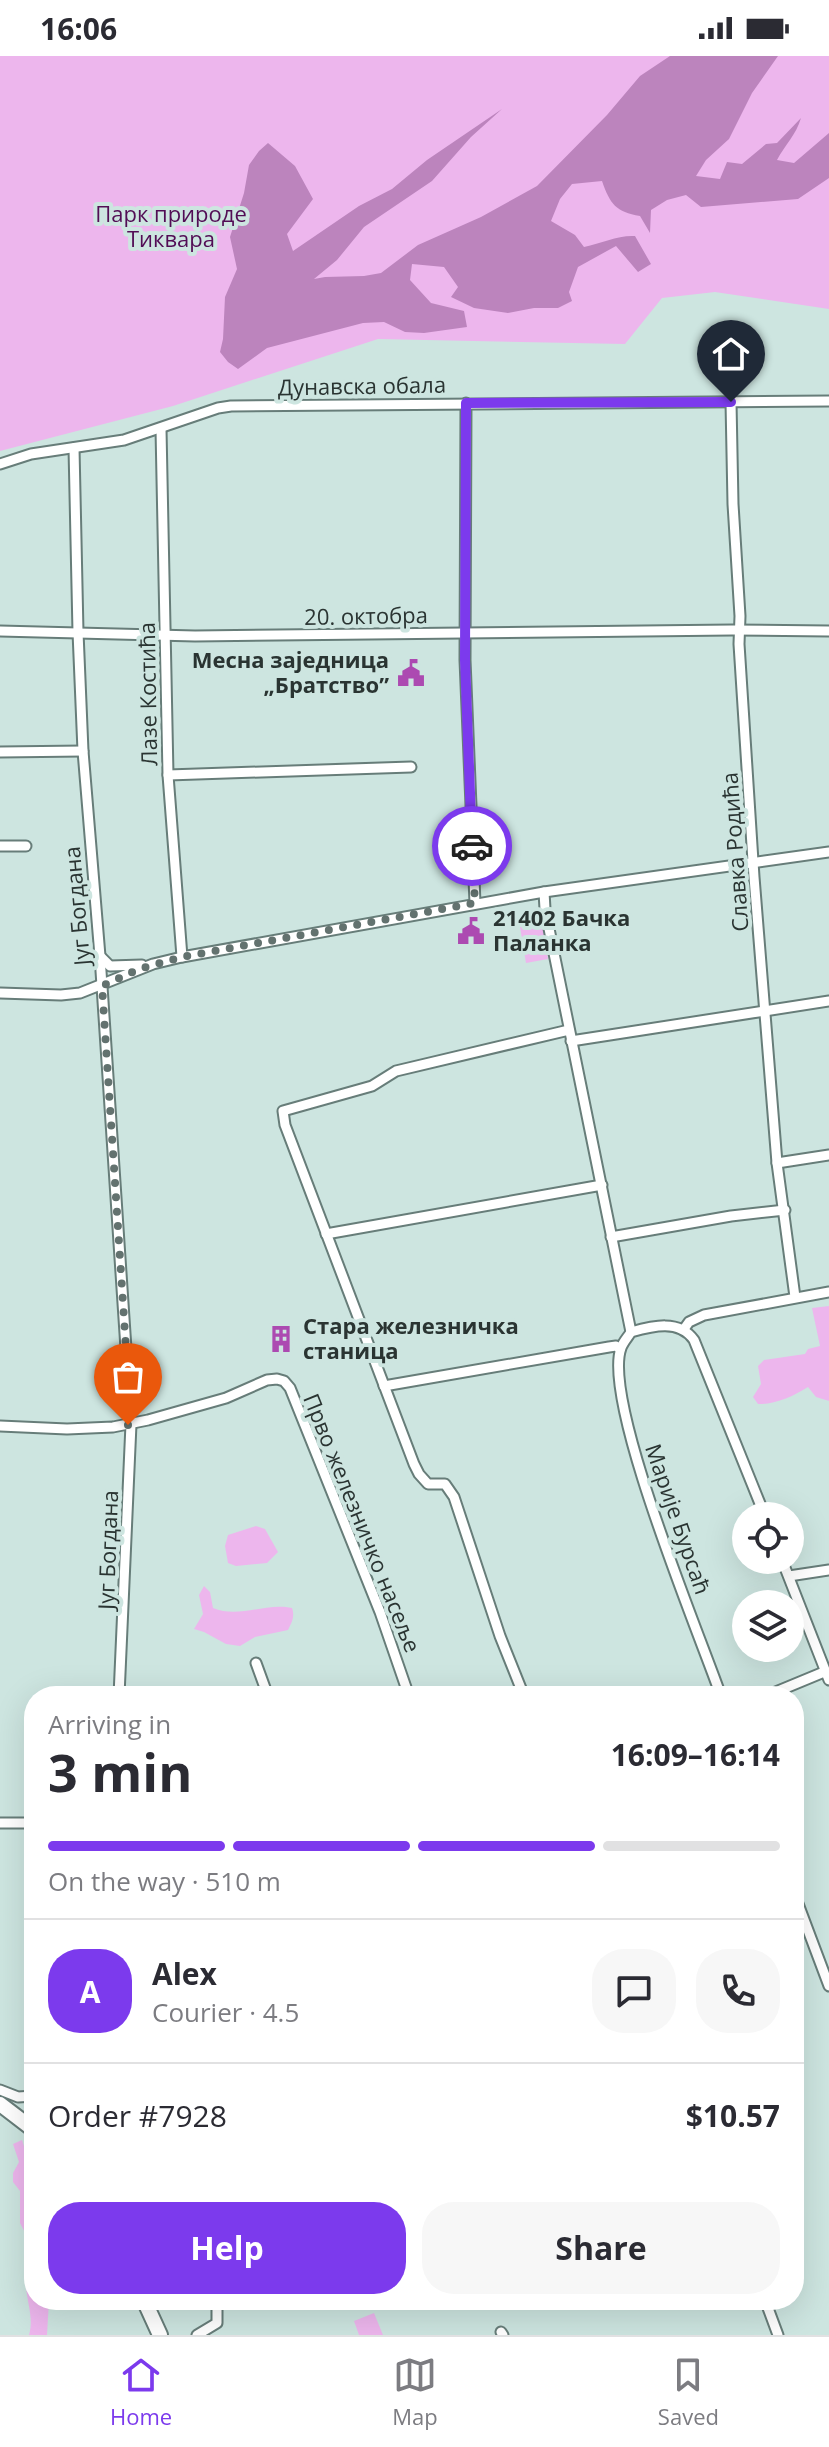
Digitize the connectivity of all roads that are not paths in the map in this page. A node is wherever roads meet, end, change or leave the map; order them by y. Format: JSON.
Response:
{"nodes":[{"id":1,"x":829,"y":401,"type":"edge"},
{"id":2,"x":731,"y":402,"type":"junction"},
{"id":3,"x":466,"y":403,"type":"junction"},
{"id":4,"x":161,"y":429,"type":"junction"},
{"id":5,"x":74,"y":448,"type":"junction"},
{"id":6,"x":0,"y":464,"type":"edge"},
{"id":7,"x":0,"y":631,"type":"edge"},
{"id":8,"x":740,"y":631,"type":"junction"},
{"id":9,"x":829,"y":631,"type":"edge"},
{"id":10,"x":78,"y":632,"type":"junction"},
{"id":11,"x":465,"y":633,"type":"junction"},
{"id":12,"x":164,"y":634,"type":"junction"},
{"id":13,"x":83,"y":751,"type":"junction"},
{"id":14,"x":0,"y":752,"type":"edge"},
{"id":15,"x":411,"y":767,"type":"dead end"},
{"id":16,"x":168,"y":775,"type":"junction"},
{"id":17,"x":0,"y":846,"type":"edge"},
{"id":18,"x":26,"y":846,"type":"dead end"},
{"id":19,"x":829,"y":852,"type":"edge"},
{"id":20,"x":753,"y":862,"type":"junction"},
{"id":21,"x":544,"y":892,"type":"junction"},
{"id":22,"x":475,"y":903,"type":"junction"},
{"id":23,"x":100,"y":956,"type":"junction"},
{"id":24,"x":182,"y":957,"type":"junction"},
{"id":25,"x":153,"y":964,"type":"junction"},
{"id":26,"x":102,"y":986,"type":"junction"},
{"id":27,"x":0,"y":993,"type":"edge"},
{"id":28,"x":829,"y":1001,"type":"edge"},
{"id":29,"x":766,"y":1011,"type":"junction"},
{"id":30,"x":569,"y":1030,"type":"junction"},
{"id":31,"x":571,"y":1041,"type":"junction"},
{"id":32,"x":829,"y":1155,"type":"edge"},
{"id":33,"x":777,"y":1163,"type":"junction"},
{"id":34,"x":602,"y":1185,"type":"junction"},
{"id":35,"x":785,"y":1210,"type":"junction"},
{"id":36,"x":326,"y":1234,"type":"junction"},
{"id":37,"x":611,"y":1237,"type":"junction"},
{"id":38,"x":829,"y":1292,"type":"edge"},
{"id":39,"x":795,"y":1297,"type":"junction"},
{"id":40,"x":684,"y":1329,"type":"junction"},
{"id":41,"x":631,"y":1332,"type":"junction"},
{"id":42,"x":620,"y":1349,"type":"junction"},
{"id":43,"x":384,"y":1386,"type":"junction"},
{"id":44,"x":131,"y":1424,"type":"junction"},
{"id":45,"x":0,"y":1426,"type":"edge"},
{"id":46,"x":759,"y":1502,"type":"edge"},
{"id":47,"x":829,"y":1570,"type":"edge"},
{"id":48,"x":789,"y":1576,"type":"joint"},
{"id":49,"x":256,"y":1663,"type":"dead end"},
{"id":50,"x":827,"y":1676,"type":"edge"},
{"id":51,"x":119,"y":1686,"type":"edge"},
{"id":52,"x":264,"y":1686,"type":"edge"},
{"id":53,"x":406,"y":1686,"type":"edge"},
{"id":54,"x":520,"y":1686,"type":"edge"},
{"id":55,"x":717,"y":1686,"type":"edge"},
{"id":56,"x":796,"y":1686,"type":"edge"},
{"id":57,"x":0,"y":1823,"type":"edge"},
{"id":58,"x":24,"y":1823,"type":"edge"},
{"id":59,"x":804,"y":1920,"type":"edge"},
{"id":60,"x":829,"y":1986,"type":"edge"},
{"id":61,"x":0,"y":2090,"type":"edge"},
{"id":62,"x":24,"y":2097,"type":"edge"},
{"id":63,"x":0,"y":2104,"type":"edge"},
{"id":64,"x":0,"y":2119,"type":"edge"},
{"id":65,"x":24,"y":2123,"type":"edge"},
{"id":66,"x":24,"y":2126,"type":"edge"},
{"id":67,"x":149,"y":2310,"type":"edge"},
{"id":68,"x":217,"y":2310,"type":"edge"},
{"id":69,"x":769,"y":2310,"type":"edge"},
{"id":70,"x":160,"y":2335,"type":"edge"},
{"id":71,"x":197,"y":2335,"type":"edge"},
{"id":72,"x":778,"y":2335,"type":"edge"}],
"edges":[{"from":1,"to":2,"type":"street","name":"Дунавска обала"},
{"from":2,"to":3,"type":"street","name":"Дунавска обала"},
{"from":2,"to":8,"type":"street","name":"Славка Родића"},
{"from":3,"to":4,"type":"street","name":"Дунавска обала"},
{"from":3,"to":11,"type":"street"},
{"from":4,"to":5,"type":"street","name":"Дунавска обала"},
{"from":4,"to":12,"type":"street","name":"Лазе Костића"},
{"from":5,"to":6,"type":"street","name":"Дунавска обала"},
{"from":5,"to":10,"type":"street","name":"Југ Богдана"},
{"from":7,"to":10,"type":"street","name":"20. октобра"},
{"from":8,"to":9,"type":"street","name":"20. октобра"},
{"from":8,"to":11,"type":"street","name":"20. октобра"},
{"from":8,"to":20,"type":"street","name":"Славка Родића"},
{"from":10,"to":12,"type":"street","name":"20. октобра"},
{"from":10,"to":13,"type":"street","name":"Југ Богдана"},
{"from":11,"to":12,"type":"street","name":"20. октобра"},
{"from":11,"to":22,"type":"street"},
{"from":12,"to":16,"type":"street","name":"Лазе Костића"},
{"from":13,"to":14,"type":"street"},
{"from":13,"to":23,"type":"street","name":"Југ Богдана"},
{"from":15,"to":16,"type":"street"},
{"from":16,"to":24,"type":"street","name":"Лазе Костића"},
{"from":17,"to":18,"type":"street"},
{"from":19,"to":20,"type":"street"},
{"from":20,"to":21,"type":"street"},
{"from":20,"to":29,"type":"street","name":"Славка Родића"},
{"from":21,"to":22,"type":"street"},
{"from":21,"to":30,"type":"street"},
{"from":22,"to":24,"type":"street"},
{"from":23,"to":25,"type":"street"},
{"from":23,"to":26,"type":"street","name":"Југ Богдана"},
{"from":24,"to":25,"type":"street"},
{"from":25,"to":26,"type":"street"},
{"from":26,"to":27,"type":"street"},
{"from":26,"to":44,"type":"street","name":"Југ Богдана"},
{"from":28,"to":29,"type":"street"},
{"from":29,"to":31,"type":"street"},
{"from":29,"to":33,"type":"street","name":"Славка Родића"},
{"from":30,"to":31,"type":"street"},
{"from":30,"to":36,"type":"street"},
{"from":31,"to":34,"type":"street"},
{"from":32,"to":33,"type":"street"},
{"from":33,"to":35,"type":"street","name":"Славка Родића"},
{"from":34,"to":36,"type":"street"},
{"from":34,"to":37,"type":"street"},
{"from":35,"to":37,"type":"street"},
{"from":35,"to":39,"type":"street","name":"Славка Родића"},
{"from":36,"to":43,"type":"street"},
{"from":37,"to":41,"type":"street"},
{"from":38,"to":39,"type":"street"},
{"from":39,"to":40,"type":"street"},
{"from":40,"to":41,"type":"street"},
{"from":40,"to":46,"type":"street"},
{"from":41,"to":42,"type":"street"},
{"from":42,"to":43,"type":"street"},
{"from":42,"to":55,"type":"street","name":"Марије Бурсаћ"},
{"from":43,"to":54,"type":"street"},
{"from":44,"to":45,"type":"street"},
{"from":44,"to":51,"type":"street","name":"Југ Богдана"},
{"from":44,"to":53,"type":"street","name":"Прво железничко насеље"},
{"from":47,"to":48,"type":"street"},
{"from":48,"to":50,"type":"street"},
{"from":49,"to":52,"type":"street"},
{"from":50,"to":56,"type":"street"},
{"from":57,"to":58,"type":"street"},
{"from":59,"to":60,"type":"street"},
{"from":61,"to":62,"type":"street"},
{"from":63,"to":65,"type":"main road"},
{"from":64,"to":66,"type":"main road"},
{"from":67,"to":70,"type":"main road"},
{"from":68,"to":71,"type":"street"},
{"from":69,"to":72,"type":"street"}]}
